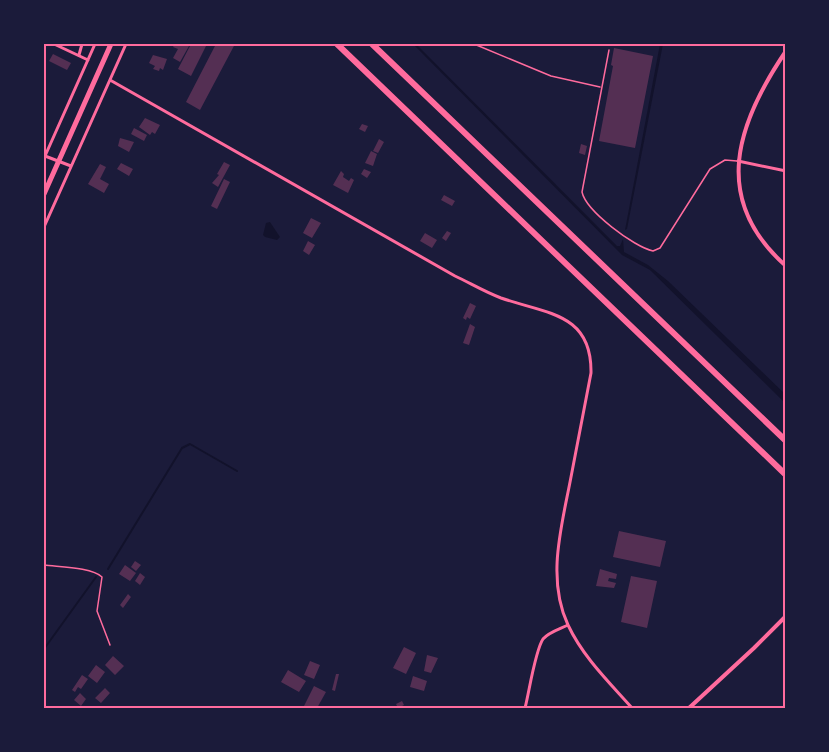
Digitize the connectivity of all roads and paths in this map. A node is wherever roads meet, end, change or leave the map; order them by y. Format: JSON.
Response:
{"nodes":[{"id":1,"x":54,"y":44,"type":"edge"},
{"id":2,"x":82,"y":44,"type":"edge"},
{"id":3,"x":96,"y":44,"type":"edge"},
{"id":4,"x":111,"y":44,"type":"edge"},
{"id":5,"x":126,"y":44,"type":"edge"},
{"id":6,"x":337,"y":44,"type":"edge"},
{"id":7,"x":372,"y":44,"type":"edge"},
{"id":8,"x":474,"y":44,"type":"edge"},
{"id":9,"x":609,"y":50,"type":"dead end"},
{"id":10,"x":786,"y":51,"type":"edge"},
{"id":11,"x":79,"y":55,"type":"junction"},
{"id":12,"x":88,"y":60,"type":"junction"},
{"id":13,"x":110,"y":80,"type":"junction"},
{"id":14,"x":602,"y":87,"type":"junction"},
{"id":15,"x":58,"y":161,"type":"junction"},
{"id":16,"x":738,"y":161,"type":"junction"},
{"id":17,"x":71,"y":166,"type":"junction"},
{"id":18,"x":786,"y":171,"type":"edge"},
{"id":19,"x":44,"y":194,"type":"edge"},
{"id":20,"x":44,"y":227,"type":"edge"},
{"id":21,"x":786,"y":266,"type":"edge"},
{"id":22,"x":786,"y":441,"type":"edge"},
{"id":23,"x":786,"y":475,"type":"edge"},
{"id":24,"x":44,"y":565,"type":"edge"},
{"id":25,"x":786,"y":616,"type":"edge"},
{"id":26,"x":568,"y":625,"type":"junction"},
{"id":27,"x":110,"y":645,"type":"dead end"},
{"id":28,"x":525,"y":708,"type":"edge"},
{"id":29,"x":632,"y":708,"type":"edge"},
{"id":30,"x":689,"y":708,"type":"edge"}],
"edges":[{"from":1,"to":11,"type":"street"},
{"from":2,"to":11,"type":"street"},
{"from":3,"to":12,"type":"street"},
{"from":4,"to":15,"type":"main road"},
{"from":5,"to":13,"type":"street"},
{"from":6,"to":23,"type":"highway"},
{"from":7,"to":22,"type":"highway"},
{"from":8,"to":14,"type":"lane"},
{"from":9,"to":14,"type":"lane"},
{"from":10,"to":16,"type":"street"},
{"from":11,"to":12,"type":"street"},
{"from":12,"to":15,"type":"street"},
{"from":13,"to":17,"type":"street"},
{"from":13,"to":26,"type":"street"},
{"from":14,"to":16,"type":"lane"},
{"from":15,"to":17,"type":"street"},
{"from":15,"to":19,"type":"main road"},
{"from":16,"to":18,"type":"street"},
{"from":16,"to":21,"type":"street"},
{"from":17,"to":20,"type":"street"},
{"from":24,"to":27,"type":"lane"},
{"from":25,"to":30,"type":"street"},
{"from":26,"to":28,"type":"street"},
{"from":26,"to":29,"type":"street"}]}
